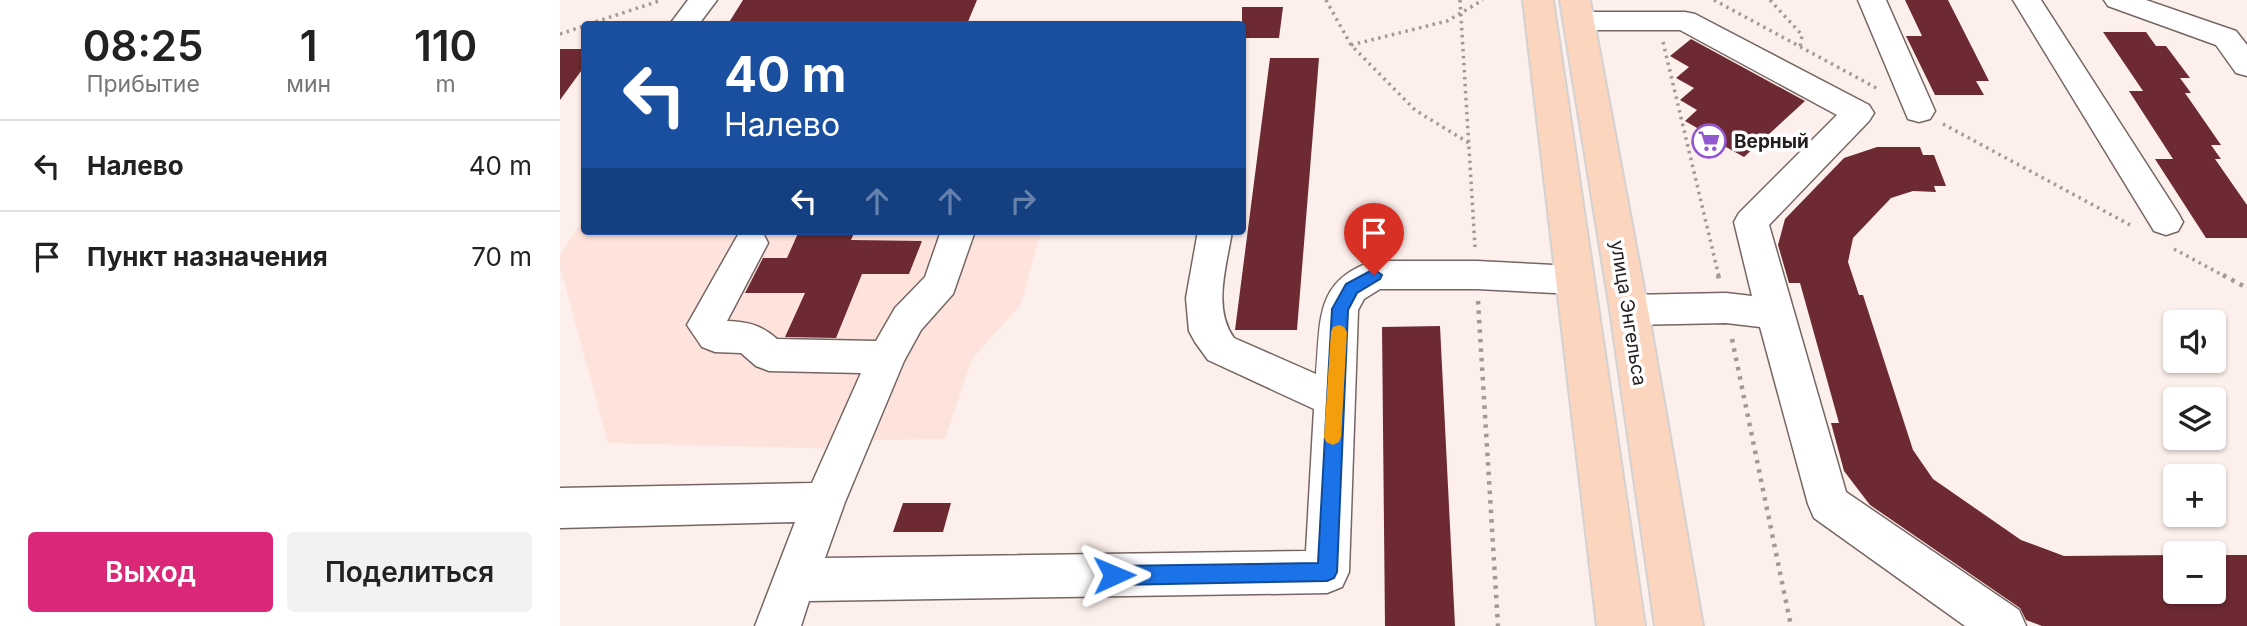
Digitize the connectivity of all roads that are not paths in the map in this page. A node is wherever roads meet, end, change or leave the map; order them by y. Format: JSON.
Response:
{"nodes":[{"id":1,"x":703,"y":0,"type":"edge"},
{"id":2,"x":1538,"y":0,"type":"edge"},
{"id":3,"x":1872,"y":0,"type":"edge"},
{"id":4,"x":2027,"y":0,"type":"edge"},
{"id":5,"x":2118,"y":0,"type":"edge"},
{"id":6,"x":1576,"y":10,"type":"edge"},
{"id":7,"x":686,"y":21,"type":"edge"},
{"id":8,"x":2247,"y":66,"type":"edge"},
{"id":9,"x":1920,"y":111,"type":"road end"},
{"id":10,"x":2155,"y":231,"type":"road end"},
{"id":11,"x":957,"y":235,"type":"edge"},
{"id":12,"x":1214,"y":235,"type":"edge"},
{"id":13,"x":751,"y":243,"type":"dead end"},
{"id":14,"x":1574,"y":280,"type":"junction"},
{"id":15,"x":1629,"y":310,"type":"junction"},
{"id":16,"x":1775,"y":313,"type":"junction"},
{"id":17,"x":887,"y":356,"type":"junction"},
{"id":18,"x":1334,"y":400,"type":"junction"},
{"id":19,"x":824,"y":502,"type":"junction"},
{"id":20,"x":560,"y":508,"type":"edge"},
{"id":21,"x":795,"y":580,"type":"junction"},
{"id":22,"x":778,"y":626,"type":"edge"},
{"id":23,"x":1621,"y":626,"type":"edge"},
{"id":24,"x":1679,"y":626,"type":"edge"},
{"id":25,"x":2003,"y":626,"type":"edge"}],
"edges":[{"from":1,"to":7,"type":"lane"},
{"from":2,"to":14,"type":"main road"},
{"from":3,"to":9,"type":"lane"},
{"from":4,"to":10,"type":"lane"},
{"from":5,"to":8,"type":"lane"},
{"from":6,"to":15,"type":"main road","name":"улица Энгельса"},
{"from":6,"to":16,"type":"lane"},
{"from":11,"to":17,"type":"lane"},
{"from":12,"to":18,"type":"lane"},
{"from":13,"to":17,"type":"lane"},
{"from":14,"to":18,"type":"lane"},
{"from":14,"to":23,"type":"main road"},
{"from":15,"to":16,"type":"lane"},
{"from":15,"to":24,"type":"main road","name":"улица Энгельса"},
{"from":16,"to":25,"type":"lane"},
{"from":17,"to":19,"type":"lane"},
{"from":18,"to":21,"type":"lane"},
{"from":19,"to":20,"type":"lane"},
{"from":19,"to":21,"type":"lane"},
{"from":21,"to":22,"type":"lane"}]}
